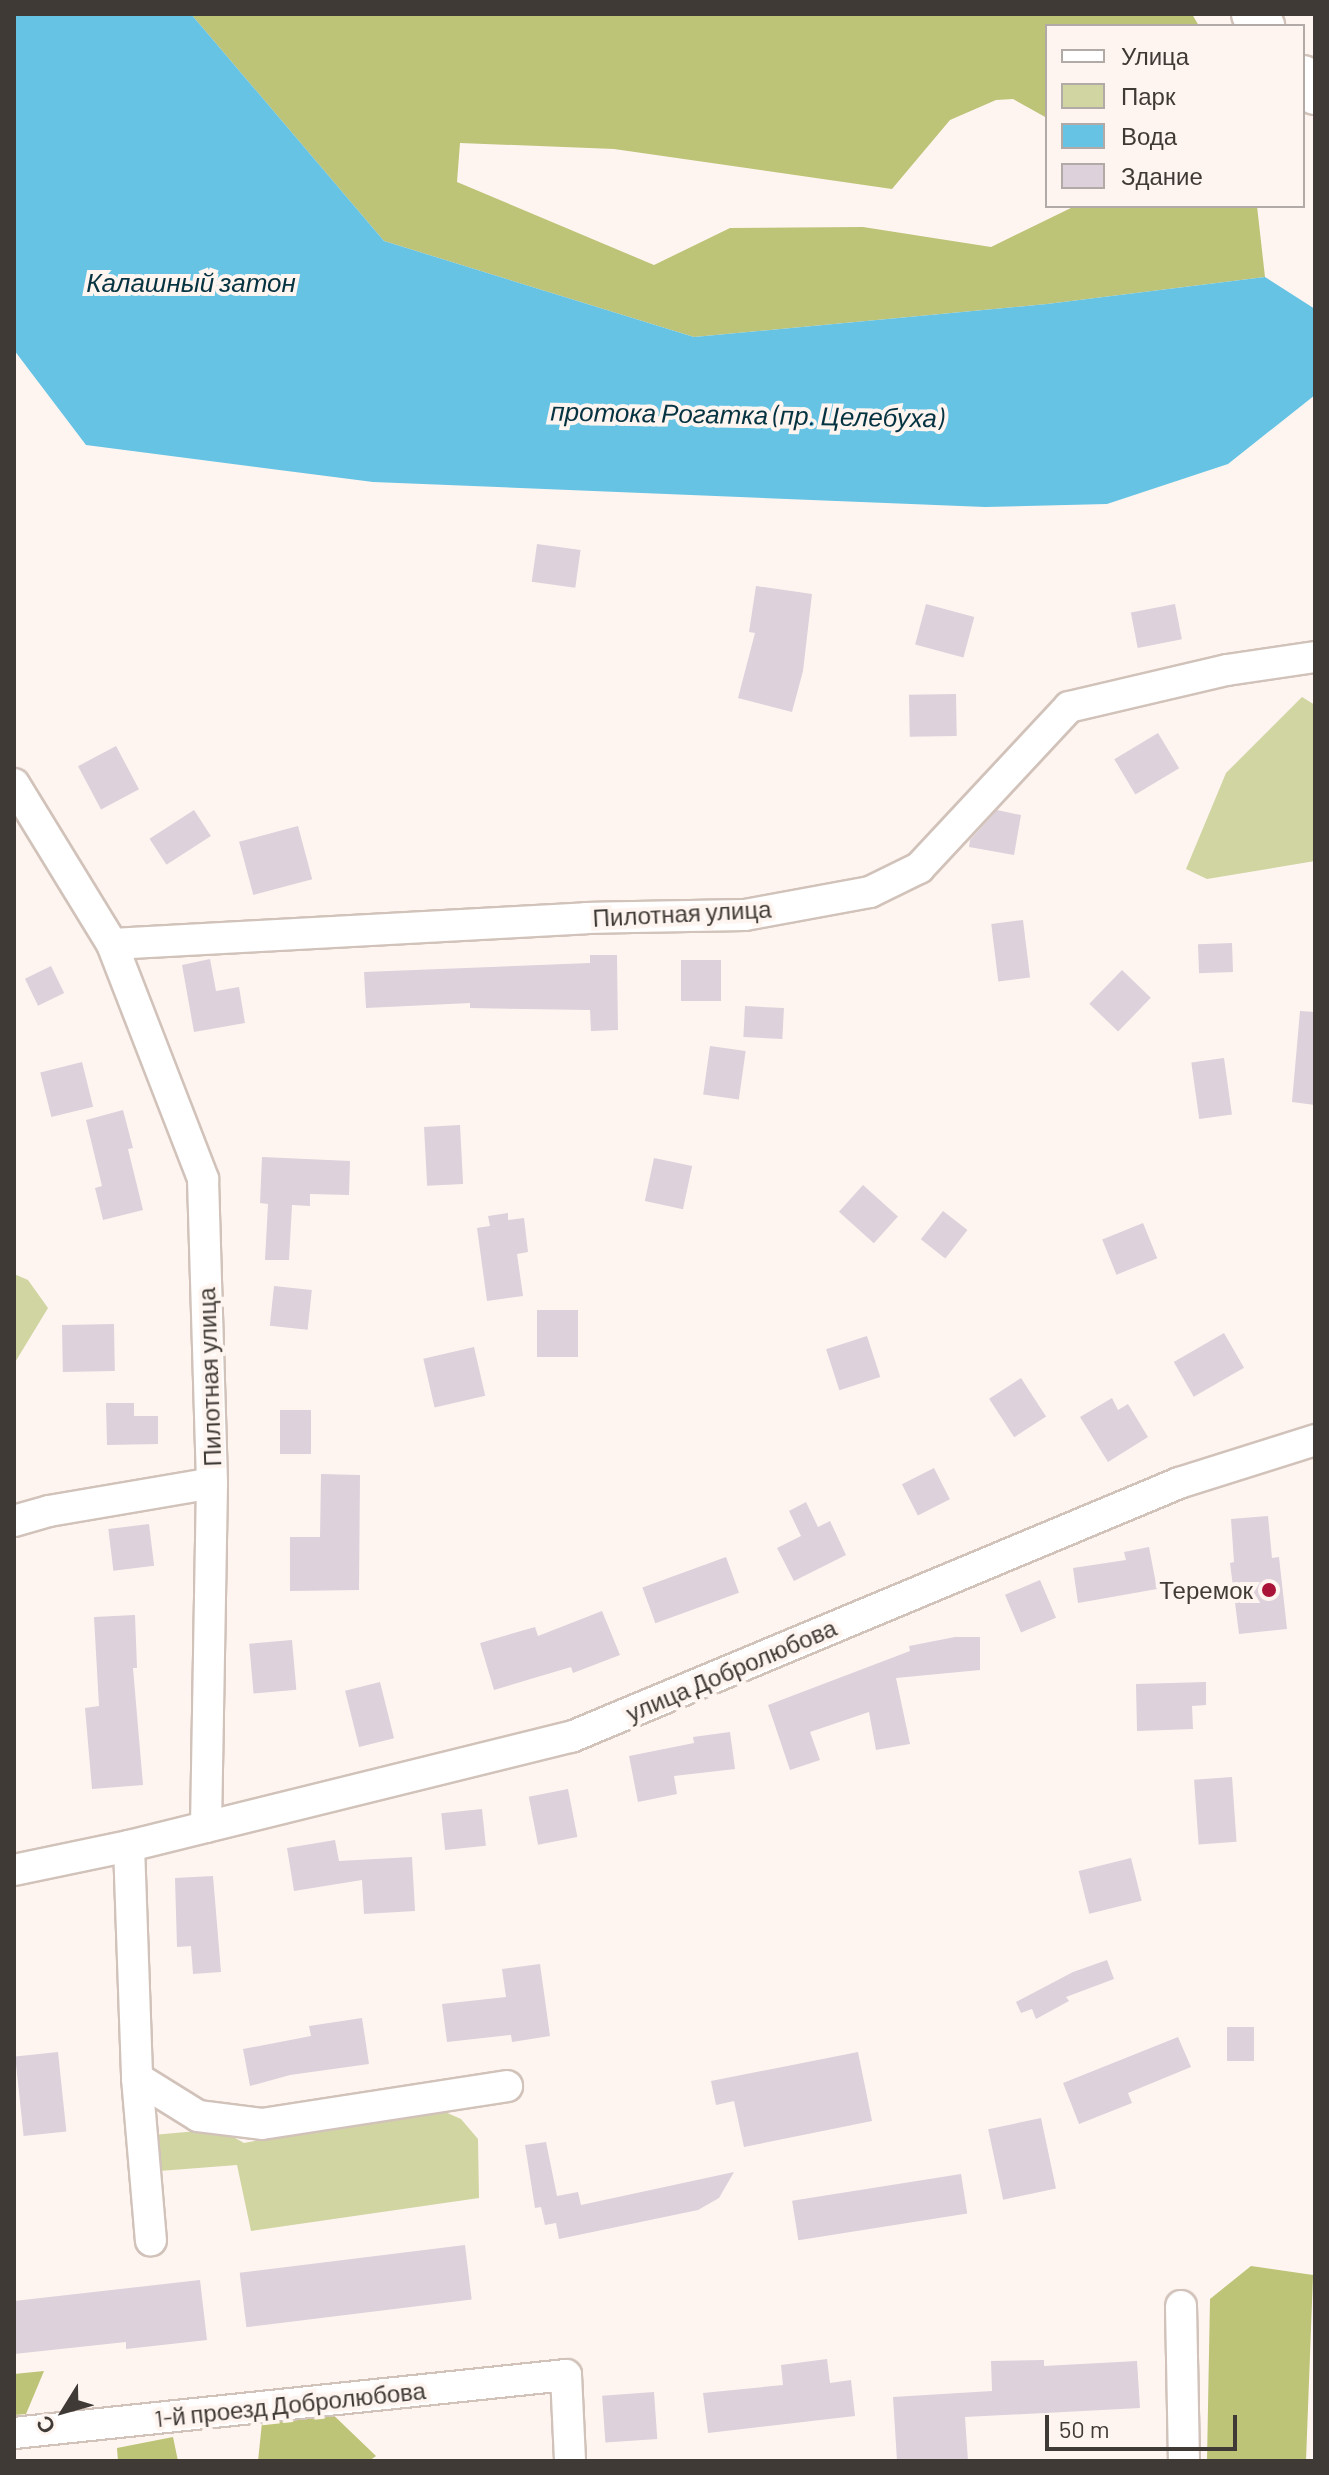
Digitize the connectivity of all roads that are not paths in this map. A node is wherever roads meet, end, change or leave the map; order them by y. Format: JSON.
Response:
{"nodes":[{"id":1,"x":1315,"y":657,"type":"edge"},
{"id":2,"x":14,"y":784,"type":"edge"},
{"id":3,"x":112,"y":944,"type":"junction"},
{"id":4,"x":1315,"y":1440,"type":"edge"},
{"id":5,"x":212,"y":1483,"type":"junction"},
{"id":6,"x":14,"y":1521,"type":"edge"},
{"id":7,"x":206,"y":1827,"type":"junction"},
{"id":8,"x":129,"y":1846,"type":"junction"},
{"id":9,"x":14,"y":1870,"type":"edge"},
{"id":10,"x":137,"y":2078,"type":"junction"},
{"id":11,"x":507,"y":2086,"type":"dead end"},
{"id":12,"x":151,"y":2240,"type":"dead end"},
{"id":13,"x":1181,"y":2306,"type":"dead end"},
{"id":14,"x":14,"y":2433,"type":"edge"},
{"id":15,"x":570,"y":2461,"type":"edge"},
{"id":16,"x":1184,"y":2461,"type":"edge"}],
"edges":[{"from":1,"to":3,"type":"street","name":"Пилотная улица"},
{"from":2,"to":3,"type":"street","name":"Пилотная улица"},
{"from":3,"to":5,"type":"street","name":"Пилотная улица"},
{"from":4,"to":7,"type":"street","name":"улица Добролюбова"},
{"from":5,"to":6,"type":"street"},
{"from":5,"to":7,"type":"street","name":"Пилотная улица"},
{"from":7,"to":8,"type":"street","name":"улица Добролюбова"},
{"from":8,"to":9,"type":"street","name":"улица Добролюбова"},
{"from":8,"to":10,"type":"street"},
{"from":10,"to":11,"type":"street"},
{"from":10,"to":12,"type":"street"},
{"from":13,"to":16,"type":"street"},
{"from":14,"to":15,"type":"street","name":"1-й проезд Добролюбова"}]}
